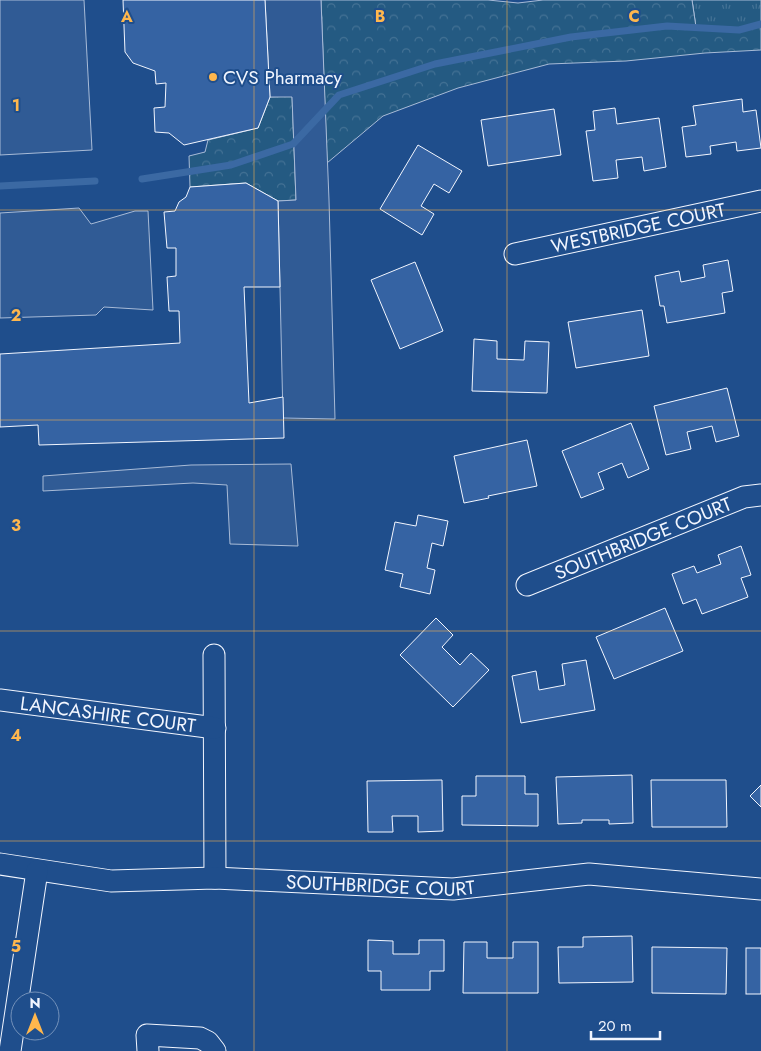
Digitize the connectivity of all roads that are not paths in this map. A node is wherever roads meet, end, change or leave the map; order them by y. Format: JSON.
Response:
{"nodes":[{"id":1,"x":761,"y":201,"type":"edge"},
{"id":2,"x":515,"y":254,"type":"dead end"},
{"id":3,"x":761,"y":495,"type":"edge"},
{"id":4,"x":526,"y":584,"type":"dead end"},
{"id":5,"x":214,"y":655,"type":"dead end"},
{"id":6,"x":0,"y":700,"type":"edge"},
{"id":7,"x":215,"y":728,"type":"junction"},
{"id":8,"x":0,"y":864,"type":"edge"},
{"id":9,"x":37,"y":871,"type":"junction"},
{"id":10,"x":215,"y":878,"type":"junction"},
{"id":11,"x":761,"y":889,"type":"edge"},
{"id":12,"x":10,"y":1051,"type":"edge"},
{"id":13,"x":148,"y":1051,"type":"edge"},
{"id":14,"x":216,"y":1051,"type":"edge"}],
"edges":[{"from":1,"to":2,"type":"street","name":"WESTBRIDGE COURT"},
{"from":3,"to":4,"type":"street","name":"SOUTHBRIDGE COURT"},
{"from":5,"to":7,"type":"street","name":"LANCASHIRE COURT"},
{"from":6,"to":7,"type":"street","name":"LANCASHIRE COURT"},
{"from":7,"to":10,"type":"street","name":"LANCASHIRE COURT"},
{"from":8,"to":9,"type":"street","name":"SOUTHBRIDGE COURT"},
{"from":9,"to":10,"type":"street","name":"SOUTHBRIDGE COURT"},
{"from":9,"to":12,"type":"street"},
{"from":10,"to":11,"type":"street","name":"SOUTHBRIDGE COURT"},
{"from":13,"to":14,"type":"street"}]}
